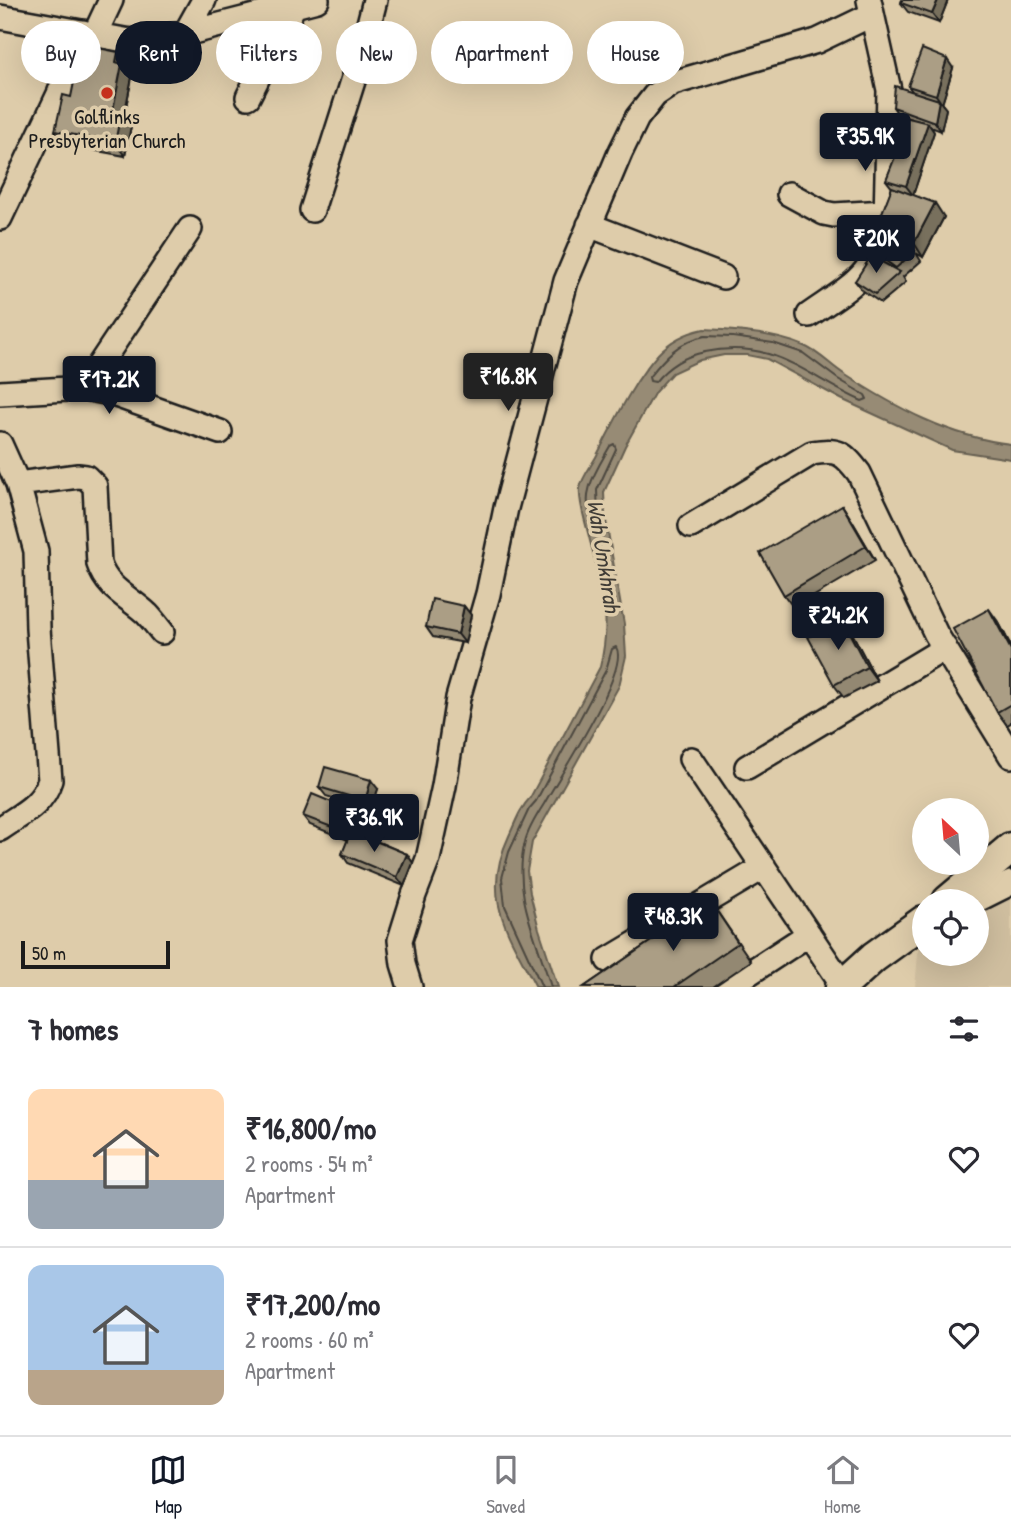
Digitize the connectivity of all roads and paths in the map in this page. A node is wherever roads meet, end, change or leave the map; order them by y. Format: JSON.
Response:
{"nodes":[{"id":1,"x":111,"y":0,"type":"edge"},
{"id":2,"x":204,"y":0,"type":"edge"},
{"id":3,"x":317,"y":0,"type":"edge"},
{"id":4,"x":376,"y":0,"type":"edge"},
{"id":5,"x":294,"y":6,"type":"junction"},
{"id":6,"x":870,"y":8,"type":"edge"},
{"id":7,"x":0,"y":17,"type":"edge"},
{"id":8,"x":22,"y":21,"type":"edge"},
{"id":9,"x":97,"y":21,"type":"edge"},
{"id":10,"x":192,"y":21,"type":"edge"},
{"id":11,"x":202,"y":30,"type":"edge"},
{"id":12,"x":65,"y":84,"type":"edge"},
{"id":13,"x":248,"y":97,"type":"dead end"},
{"id":14,"x":789,"y":194,"type":"dead end"},
{"id":15,"x":312,"y":210,"type":"dead end"},
{"id":16,"x":886,"y":212,"type":"junction"},
{"id":17,"x":0,"y":218,"type":"edge"},
{"id":18,"x":590,"y":225,"type":"junction"},
{"id":19,"x":190,"y":229,"type":"dead end"},
{"id":20,"x":723,"y":277,"type":"dead end"},
{"id":21,"x":809,"y":315,"type":"dead end"},
{"id":22,"x":84,"y":388,"type":"junction"},
{"id":23,"x":0,"y":393,"type":"edge"},
{"id":24,"x":219,"y":432,"type":"dead end"},
{"id":25,"x":0,"y":444,"type":"edge"},
{"id":26,"x":18,"y":484,"type":"junction"},
{"id":27,"x":691,"y":526,"type":"dead end"},
{"id":28,"x":162,"y":632,"type":"dead end"},
{"id":29,"x":944,"y":648,"type":"junction"},
{"id":30,"x":1011,"y":756,"type":"edge"},
{"id":31,"x":691,"y":759,"type":"dead end"},
{"id":32,"x":747,"y":767,"type":"dead end"},
{"id":33,"x":0,"y":829,"type":"edge"},
{"id":34,"x":1011,"y":848,"type":"edge"},
{"id":35,"x":764,"y":867,"type":"junction"},
{"id":36,"x":1011,"y":883,"type":"edge"},
{"id":37,"x":962,"y":889,"type":"edge"},
{"id":38,"x":989,"y":894,"type":"edge"},
{"id":39,"x":912,"y":932,"type":"edge"},
{"id":40,"x":809,"y":934,"type":"junction"},
{"id":41,"x":608,"y":960,"type":"dead end"},
{"id":42,"x":842,"y":986,"type":"edge"},
{"id":43,"x":410,"y":987,"type":"edge"},
{"id":44,"x":727,"y":987,"type":"edge"}],
"edges":[{"from":1,"to":9,"type":"street"},
{"from":2,"to":10,"type":"street"},
{"from":3,"to":5,"type":"street"},
{"from":4,"to":15,"type":"street"},
{"from":5,"to":11,"type":"street"},
{"from":5,"to":13,"type":"street"},
{"from":6,"to":16,"type":"street"},
{"from":6,"to":18,"type":"street"},
{"from":7,"to":8,"type":"street"},
{"from":12,"to":17,"type":"street"},
{"from":14,"to":16,"type":"street"},
{"from":16,"to":21,"type":"street"},
{"from":18,"to":20,"type":"street"},
{"from":18,"to":43,"type":"street"},
{"from":19,"to":22,"type":"street"},
{"from":22,"to":23,"type":"street"},
{"from":22,"to":24,"type":"street"},
{"from":25,"to":26,"type":"street"},
{"from":26,"to":28,"type":"street"},
{"from":26,"to":33,"type":"street"},
{"from":27,"to":29,"type":"street"},
{"from":29,"to":30,"type":"street"},
{"from":29,"to":32,"type":"street"},
{"from":31,"to":35,"type":"street"},
{"from":34,"to":37,"type":"main road"},
{"from":35,"to":40,"type":"street"},
{"from":35,"to":41,"type":"street"},
{"from":36,"to":38,"type":"street"},
{"from":39,"to":42,"type":"main road"},
{"from":40,"to":42,"type":"street"},
{"from":40,"to":44,"type":"street"}]}
